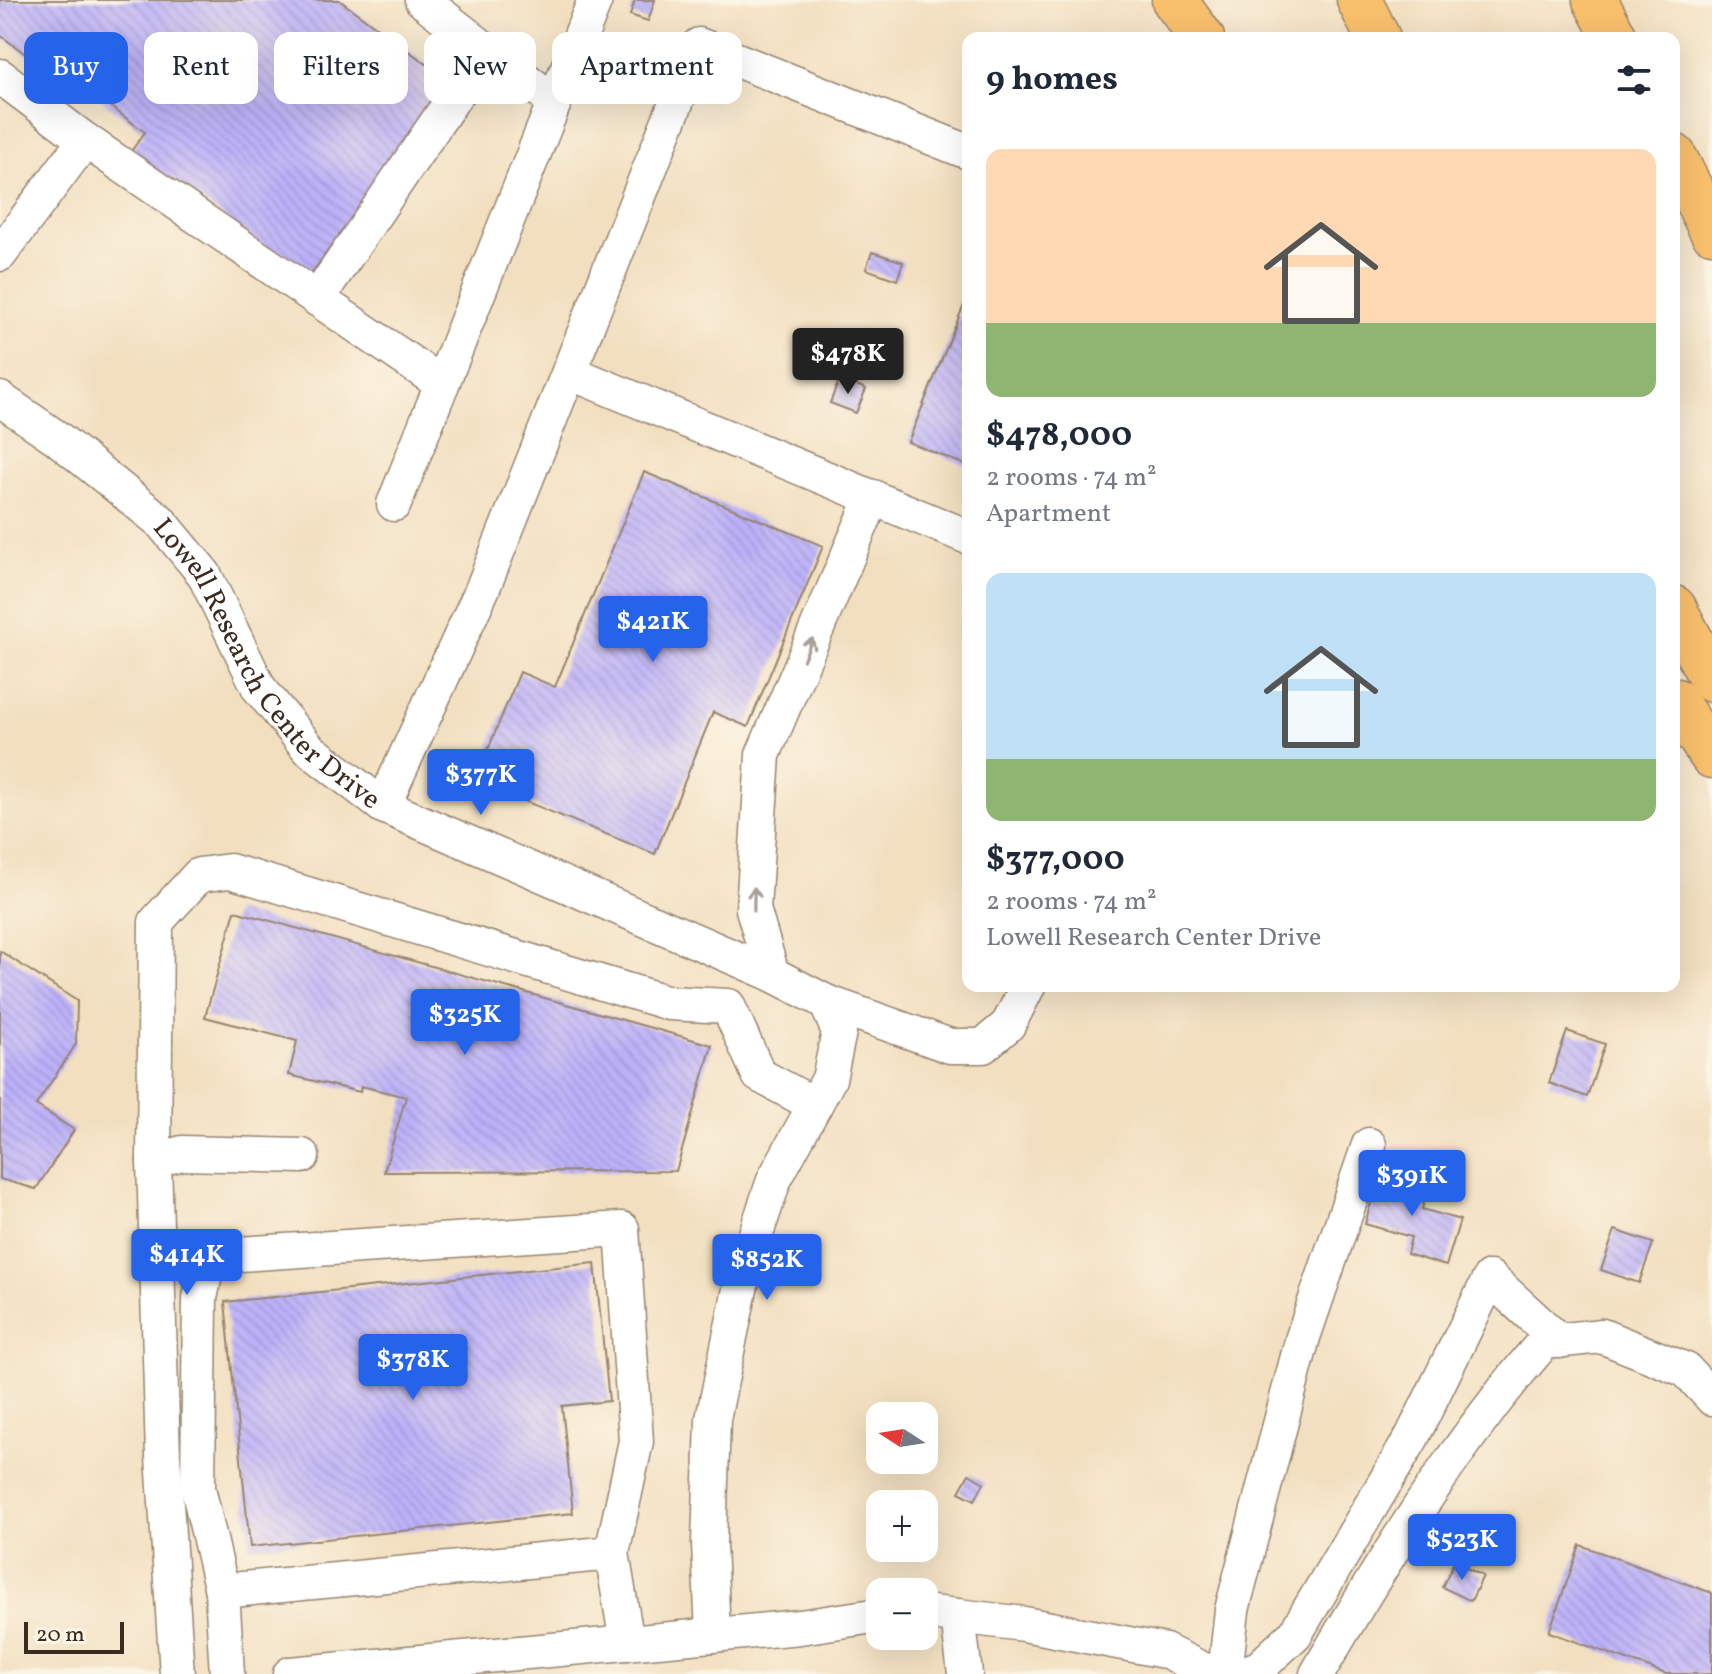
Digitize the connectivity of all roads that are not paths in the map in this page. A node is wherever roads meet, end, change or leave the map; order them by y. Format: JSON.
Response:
{"nodes":[{"id":1,"x":422,"y":0,"type":"edge"},
{"id":2,"x":595,"y":0,"type":"edge"},
{"id":3,"x":1174,"y":0,"type":"edge"},
{"id":4,"x":1359,"y":0,"type":"edge"},
{"id":5,"x":1595,"y":0,"type":"edge"},
{"id":6,"x":463,"y":32,"type":"edge"},
{"id":7,"x":582,"y":32,"type":"edge"},
{"id":8,"x":1198,"y":32,"type":"edge"},
{"id":9,"x":1375,"y":32,"type":"edge"},
{"id":10,"x":1612,"y":32,"type":"edge"},
{"id":11,"x":0,"y":76,"type":"edge"},
{"id":12,"x":449,"y":104,"type":"edge"},
{"id":13,"x":553,"y":104,"type":"edge"},
{"id":14,"x":85,"y":140,"type":"junction"},
{"id":15,"x":962,"y":150,"type":"edge"},
{"id":16,"x":1680,"y":168,"type":"edge"},
{"id":17,"x":1712,"y":231,"type":"edge"},
{"id":18,"x":0,"y":254,"type":"edge"},
{"id":19,"x":317,"y":299,"type":"junction"},
{"id":20,"x":569,"y":372,"type":"junction"},
{"id":21,"x":442,"y":384,"type":"junction"},
{"id":22,"x":0,"y":399,"type":"edge"},
{"id":23,"x":873,"y":497,"type":"junction"},
{"id":24,"x":394,"y":504,"type":"dead end"},
{"id":25,"x":962,"y":534,"type":"edge"},
{"id":26,"x":1680,"y":619,"type":"edge"},
{"id":27,"x":1712,"y":680,"type":"edge"},
{"id":28,"x":1680,"y":709,"type":"edge"},
{"id":29,"x":1712,"y":756,"type":"edge"},
{"id":30,"x":383,"y":806,"type":"junction"},
{"id":31,"x":772,"y":974,"type":"junction"},
{"id":32,"x":1025,"y":992,"type":"edge"},
{"id":33,"x":826,"y":1002,"type":"junction"},
{"id":34,"x":815,"y":1105,"type":"junction"},
{"id":35,"x":1369,"y":1145,"type":"dead end"},
{"id":36,"x":302,"y":1156,"type":"dead end"},
{"id":37,"x":154,"y":1161,"type":"junction"},
{"id":38,"x":1559,"y":1341,"type":"junction"},
{"id":39,"x":1712,"y":1398,"type":"edge"},
{"id":40,"x":612,"y":1553,"type":"junction"},
{"id":41,"x":222,"y":1591,"type":"junction"},
{"id":42,"x":938,"y":1614,"type":"edge"},
{"id":43,"x":958,"y":1616,"type":"junction"},
{"id":44,"x":866,"y":1617,"type":"edge"},
{"id":45,"x":713,"y":1635,"type":"junction"},
{"id":46,"x":627,"y":1643,"type":"junction"},
{"id":47,"x":487,"y":1665,"type":"edge"},
{"id":48,"x":1267,"y":1670,"type":"edge"},
{"id":49,"x":177,"y":1674,"type":"edge"},
{"id":50,"x":227,"y":1674,"type":"edge"},
{"id":51,"x":290,"y":1674,"type":"edge"},
{"id":52,"x":965,"y":1674,"type":"edge"},
{"id":53,"x":1212,"y":1674,"type":"edge"},
{"id":54,"x":1225,"y":1674,"type":"edge"},
{"id":55,"x":1317,"y":1674,"type":"edge"}],
"edges":[{"from":1,"to":6,"type":"street"},
{"from":2,"to":7,"type":"street"},
{"from":3,"to":8,"type":"highway"},
{"from":4,"to":9,"type":"highway"},
{"from":5,"to":10,"type":"highway"},
{"from":11,"to":14,"type":"street"},
{"from":12,"to":19,"type":"street"},
{"from":13,"to":21,"type":"street"},
{"from":14,"to":18,"type":"street"},
{"from":14,"to":19,"type":"street"},
{"from":15,"to":20,"type":"street"},
{"from":16,"to":17,"type":"highway"},
{"from":19,"to":21,"type":"street"},
{"from":20,"to":23,"type":"street"},
{"from":20,"to":30,"type":"street"},
{"from":21,"to":24,"type":"street"},
{"from":22,"to":30,"type":"street","name":"Lowell Research Center Drive"},
{"from":23,"to":25,"type":"street"},
{"from":31,"to":23,"type":"street","one_way":true},
{"from":26,"to":27,"type":"highway"},
{"from":28,"to":29,"type":"highway"},
{"from":30,"to":31,"type":"street","name":"Lowell Research Center Drive"},
{"from":31,"to":33,"type":"street","name":"Lowell Research Center Drive"},
{"from":32,"to":33,"type":"street","name":"Lowell Research Center Drive"},
{"from":33,"to":34,"type":"street"},
{"from":34,"to":37,"type":"street"},
{"from":34,"to":45,"type":"street"},
{"from":35,"to":54,"type":"street"},
{"from":36,"to":37,"type":"street"},
{"from":37,"to":49,"type":"street"},
{"from":38,"to":39,"type":"street"},
{"from":38,"to":48,"type":"street"},
{"from":38,"to":55,"type":"street"},
{"from":40,"to":41,"type":"street"},
{"from":40,"to":41,"type":"street"},
{"from":40,"to":46,"type":"street"},
{"from":41,"to":50,"type":"street"},
{"from":42,"to":43,"type":"street"},
{"from":43,"to":52,"type":"street"},
{"from":43,"to":53,"type":"street"},
{"from":44,"to":45,"type":"street"},
{"from":45,"to":46,"type":"street"},
{"from":46,"to":47,"type":"street"},
{"from":47,"to":51,"type":"street"}]}
